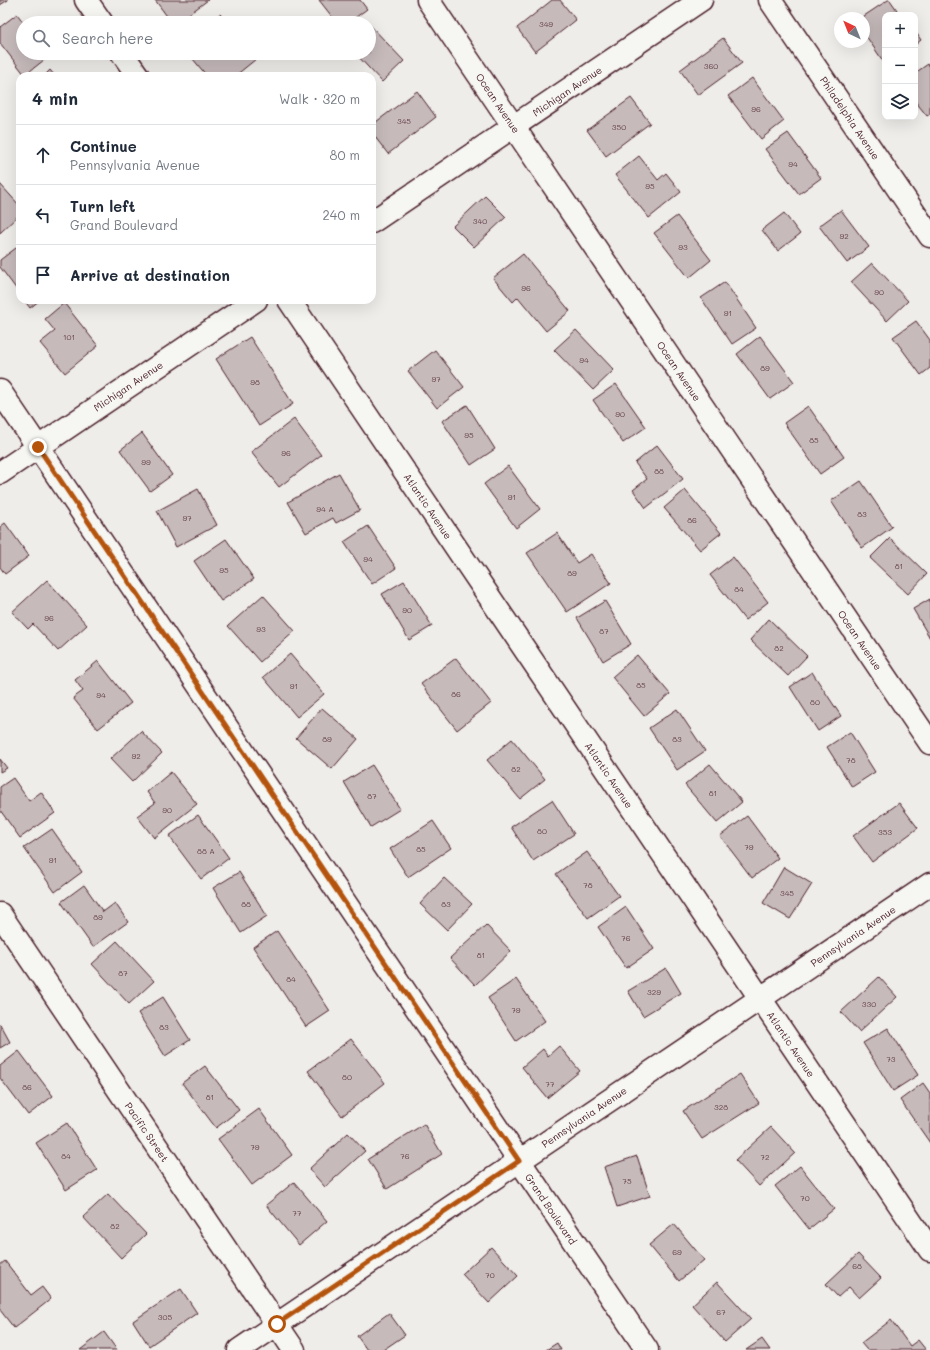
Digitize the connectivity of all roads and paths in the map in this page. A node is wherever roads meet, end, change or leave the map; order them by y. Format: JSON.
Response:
{"nodes":[{"id":1,"x":86,"y":0,"type":"edge"},
{"id":2,"x":428,"y":0,"type":"edge"},
{"id":3,"x":701,"y":0,"type":"edge"},
{"id":4,"x":770,"y":0,"type":"edge"},
{"id":5,"x":97,"y":16,"type":"edge"},
{"id":6,"x":127,"y":60,"type":"edge"},
{"id":7,"x":135,"y":72,"type":"edge"},
{"id":8,"x":514,"y":126,"type":"junction"},
{"id":9,"x":376,"y":219,"type":"edge"},
{"id":10,"x":930,"y":236,"type":"edge"},
{"id":11,"x":250,"y":304,"type":"edge"},
{"id":12,"x":292,"y":304,"type":"edge"},
{"id":13,"x":0,"y":391,"type":"edge"},
{"id":14,"x":38,"y":447,"type":"junction"},
{"id":15,"x":0,"y":473,"type":"edge"},
{"id":16,"x":930,"y":743,"type":"edge"},
{"id":17,"x":930,"y":884,"type":"edge"},
{"id":18,"x":0,"y":914,"type":"edge"},
{"id":19,"x":761,"y":999,"type":"junction"},
{"id":20,"x":519,"y":1161,"type":"junction"},
{"id":21,"x":930,"y":1250,"type":"edge"},
{"id":22,"x":277,"y":1324,"type":"junction"},
{"id":23,"x":238,"y":1350,"type":"edge"},
{"id":24,"x":294,"y":1350,"type":"edge"},
{"id":25,"x":647,"y":1350,"type":"edge"}],
"edges":[{"from":1,"to":5,"type":"street"},
{"from":2,"to":8,"type":"street","name":"Ocean Avenue"},
{"from":3,"to":8,"type":"street","name":"Michigan Avenue"},
{"from":4,"to":10,"type":"street","name":"Philadelphia Avenue"},
{"from":6,"to":7,"type":"street"},
{"from":8,"to":9,"type":"street","name":"Michigan Avenue"},
{"from":8,"to":16,"type":"street","name":"Ocean Avenue"},
{"from":11,"to":14,"type":"street","name":"Michigan Avenue"},
{"from":12,"to":19,"type":"street","name":"Atlantic Avenue"},
{"from":13,"to":14,"type":"street","name":"Grand Boulevard"},
{"from":14,"to":15,"type":"street","name":"Michigan Avenue"},
{"from":14,"to":20,"type":"street","name":"Grand Boulevard"},
{"from":17,"to":19,"type":"street","name":"Pennsylvania Avenue"},
{"from":18,"to":22,"type":"street","name":"Pacific Street"},
{"from":19,"to":20,"type":"street","name":"Pennsylvania Avenue"},
{"from":19,"to":21,"type":"street","name":"Atlantic Avenue"},
{"from":20,"to":22,"type":"street","name":"Pennsylvania Avenue"},
{"from":20,"to":25,"type":"street","name":"Grand Boulevard"},
{"from":22,"to":23,"type":"street","name":"Pennsylvania Avenue"},
{"from":22,"to":24,"type":"street","name":"Pacific Street"}]}
